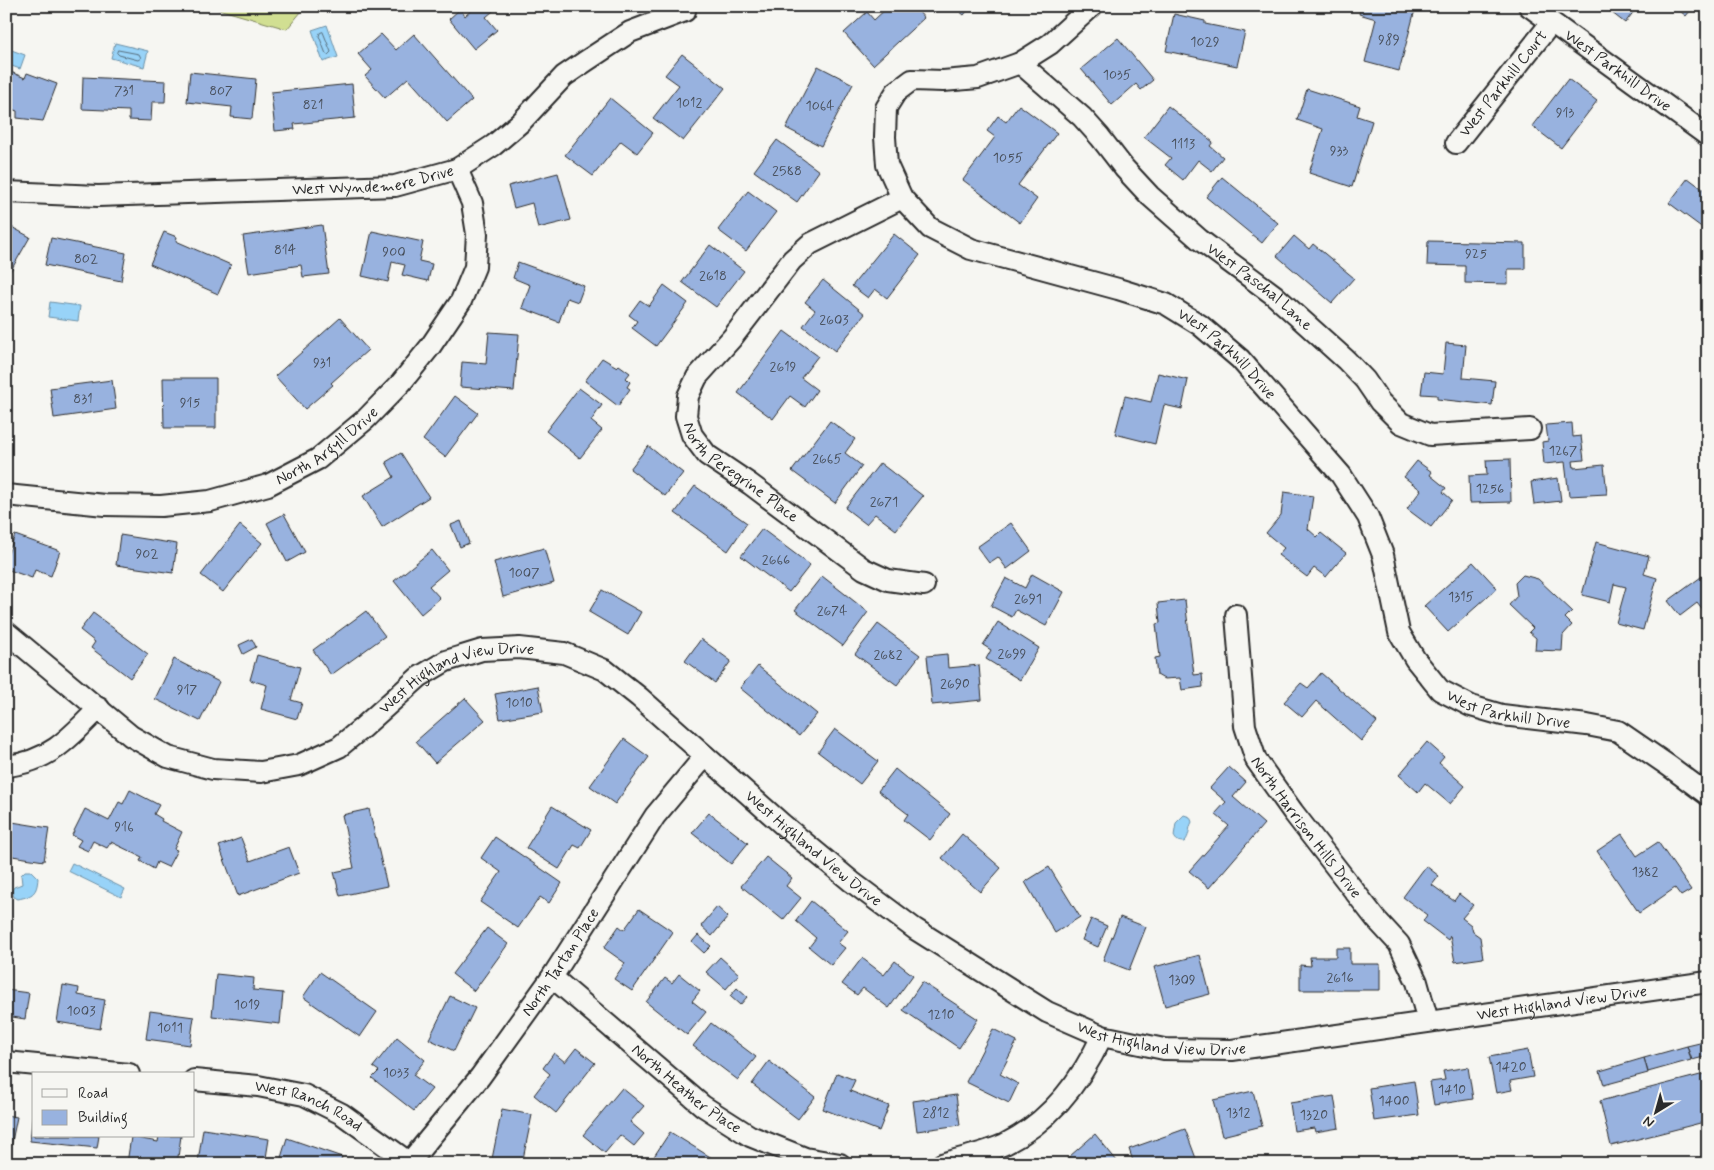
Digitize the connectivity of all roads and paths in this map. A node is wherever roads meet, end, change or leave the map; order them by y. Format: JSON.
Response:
{"nodes":[{"id":1,"x":1092,"y":6,"type":"edge"},
{"id":2,"x":1529,"y":6,"type":"edge"},
{"id":3,"x":685,"y":11,"type":"dead end"},
{"id":4,"x":1551,"y":23,"type":"junction"},
{"id":5,"x":1020,"y":63,"type":"junction"},
{"id":6,"x":1708,"y":136,"type":"edge"},
{"id":7,"x":1456,"y":143,"type":"dead end"},
{"id":8,"x":457,"y":170,"type":"junction"},
{"id":9,"x":6,"y":192,"type":"edge"},
{"id":10,"x":902,"y":198,"type":"junction"},
{"id":11,"x":1530,"y":429,"type":"dead end"},
{"id":12,"x":6,"y":495,"type":"edge"},
{"id":13,"x":924,"y":585,"type":"dead end"},
{"id":14,"x":1236,"y":615,"type":"dead end"},
{"id":15,"x":6,"y":632,"type":"edge"},
{"id":16,"x":99,"y":708,"type":"junction"},
{"id":17,"x":705,"y":756,"type":"junction"},
{"id":18,"x":6,"y":766,"type":"edge"},
{"id":19,"x":1708,"y":795,"type":"edge"},
{"id":20,"x":552,"y":977,"type":"junction"},
{"id":21,"x":1708,"y":982,"type":"edge"},
{"id":22,"x":1428,"y":1022,"type":"junction"},
{"id":23,"x":1102,"y":1036,"type":"junction"},
{"id":24,"x":6,"y":1062,"type":"edge"},
{"id":25,"x":108,"y":1072,"type":"edge"},
{"id":26,"x":195,"y":1080,"type":"edge"},
{"id":27,"x":410,"y":1163,"type":"edge"},
{"id":28,"x":840,"y":1164,"type":"edge"},
{"id":29,"x":942,"y":1164,"type":"edge"}],
"edges":[{"from":1,"to":5,"type":"street","name":"West Parkhill Drive"},
{"from":2,"to":4,"type":"street","name":"West Parkhill Drive"},
{"from":3,"to":8,"type":"street","name":"West Wyndemere Drive"},
{"from":4,"to":6,"type":"street","name":"West Parkhill Drive"},
{"from":4,"to":7,"type":"street","name":"West Parkhill Court"},
{"from":5,"to":10,"type":"street","name":"West Parkhill Drive"},
{"from":5,"to":11,"type":"street","name":"West Paschal Lane"},
{"from":8,"to":9,"type":"street","name":"West Wyndemere Drive"},
{"from":8,"to":12,"type":"street","name":"North Argyll Drive"},
{"from":10,"to":13,"type":"street","name":"North Peregrine Place"},
{"from":10,"to":19,"type":"street","name":"West Parkhill Drive"},
{"from":14,"to":22,"type":"street","name":"North Harrison Hills Drive"},
{"from":15,"to":16,"type":"street","name":"West Highland View Drive"},
{"from":16,"to":17,"type":"street","name":"West Highland View Drive"},
{"from":16,"to":18,"type":"street"},
{"from":17,"to":20,"type":"street","name":"North Tartan Place"},
{"from":17,"to":23,"type":"street","name":"West Highland View Drive"},
{"from":20,"to":27,"type":"street","name":"North Tartan Place"},
{"from":20,"to":28,"type":"street","name":"North Heather Place"},
{"from":21,"to":22,"type":"street","name":"West Highland View Drive"},
{"from":22,"to":23,"type":"street","name":"West Highland View Drive"},
{"from":23,"to":29,"type":"street"},
{"from":24,"to":25,"type":"street"},
{"from":26,"to":27,"type":"street","name":"West Ranch Road"}]}
